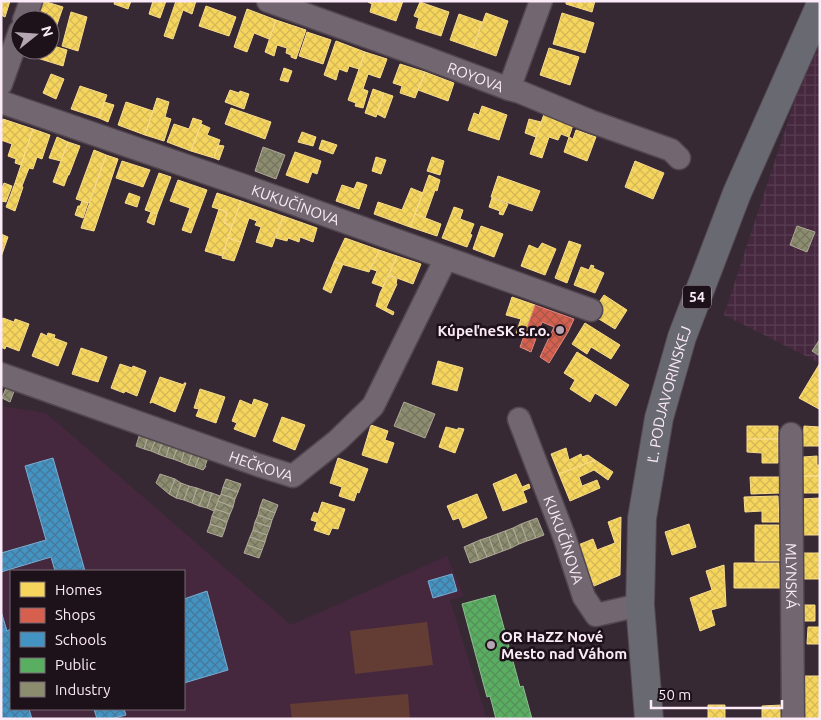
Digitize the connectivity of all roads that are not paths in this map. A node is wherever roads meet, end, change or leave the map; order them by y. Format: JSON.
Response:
{"nodes":[{"id":1,"x":268,"y":1,"type":"edge"},
{"id":2,"x":541,"y":1,"type":"edge"},
{"id":3,"x":820,"y":6,"type":"edge"},
{"id":4,"x":10,"y":59,"type":"edge"},
{"id":5,"x":1,"y":84,"type":"edge"},
{"id":6,"x":509,"y":89,"type":"junction"},
{"id":7,"x":1,"y":102,"type":"edge"},
{"id":8,"x":679,"y":158,"type":"dead end"},
{"id":9,"x":446,"y":258,"type":"junction"},
{"id":10,"x":591,"y":310,"type":"dead end"},
{"id":11,"x":1,"y":374,"type":"edge"},
{"id":12,"x":519,"y":419,"type":"dead end"},
{"id":13,"x":791,"y":434,"type":"dead end"},
{"id":14,"x":640,"y":606,"type":"junction"},
{"id":15,"x":649,"y":719,"type":"edge"},
{"id":16,"x":793,"y":719,"type":"edge"}],
"edges":[{"from":1,"to":6,"type":"street","name":"ROYOVA"},
{"from":2,"to":6,"type":"street"},
{"from":3,"to":14,"type":"main road","name":"Ľ. PODJAVORINSKEJ","number":"54"},
{"from":4,"to":5,"type":"street"},
{"from":6,"to":8,"type":"street","name":"ROYOVA"},
{"from":7,"to":9,"type":"street","name":"KUKUČÍNOVA"},
{"from":9,"to":10,"type":"street","name":"KUKUČÍNOVA"},
{"from":9,"to":11,"type":"street","name":"HEČKOVA"},
{"from":12,"to":14,"type":"street","name":"KUKUČÍNOVA"},
{"from":13,"to":16,"type":"street","name":"MLYNSKÁ"},
{"from":14,"to":15,"type":"main road","name":"Ľ. PODJAVORINSKEJ","number":"54"}]}
